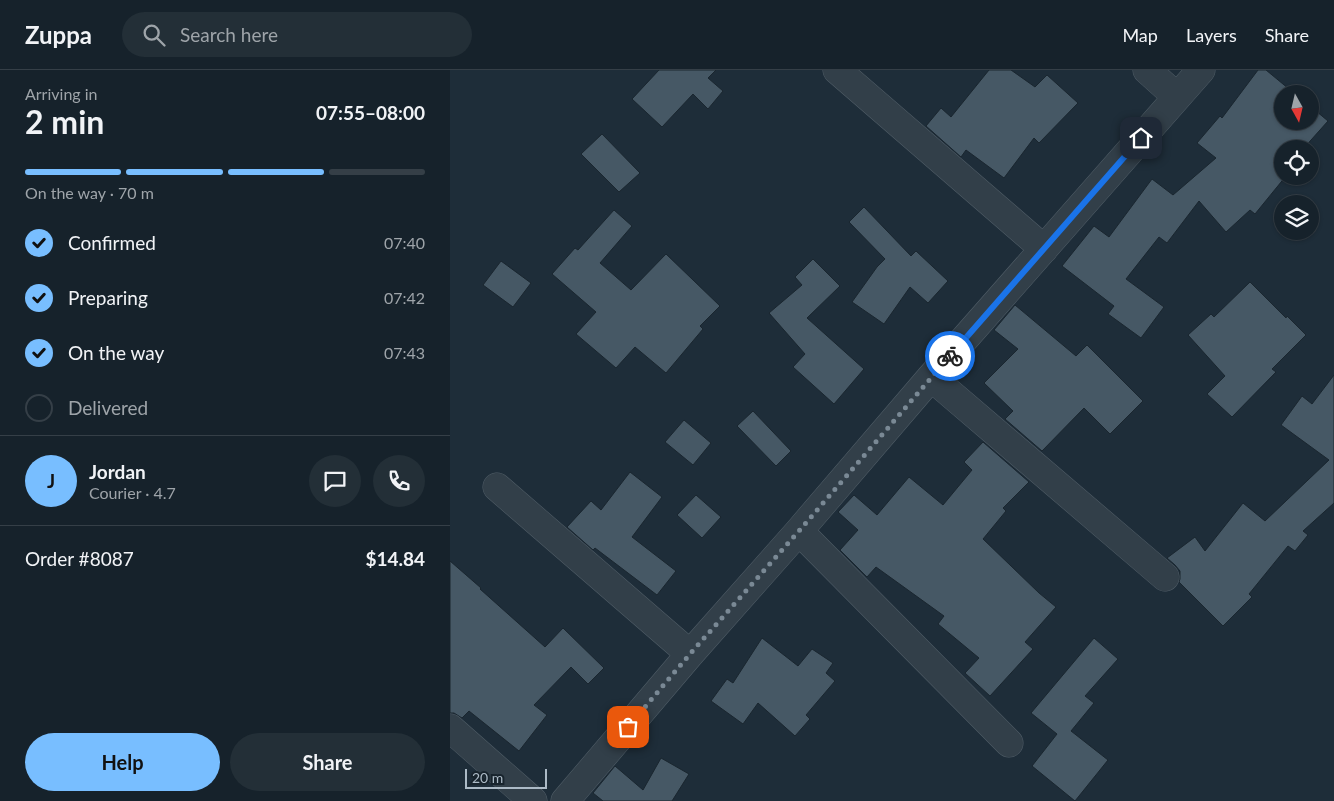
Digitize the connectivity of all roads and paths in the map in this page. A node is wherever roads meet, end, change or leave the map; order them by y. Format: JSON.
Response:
{"nodes":[{"id":1,"x":837,"y":70,"type":"edge"},
{"id":2,"x":1147,"y":70,"type":"edge"},
{"id":3,"x":1201,"y":70,"type":"edge"},
{"id":4,"x":1177,"y":97,"type":"junction"},
{"id":5,"x":1044,"y":249,"type":"junction"},
{"id":6,"x":931,"y":377,"type":"junction"},
{"id":7,"x":497,"y":488,"type":"dead end"},
{"id":8,"x":799,"y":531,"type":"junction"},
{"id":9,"x":1165,"y":577,"type":"dead end"},
{"id":10,"x":690,"y":654,"type":"junction"},
{"id":11,"x":450,"y":728,"type":"edge"},
{"id":12,"x":1008,"y":743,"type":"dead end"},
{"id":13,"x":533,"y":801,"type":"edge"},
{"id":14,"x":565,"y":801,"type":"edge"}],
"edges":[{"from":1,"to":5,"type":"street"},
{"from":2,"to":4,"type":"street"},
{"from":3,"to":4,"type":"street"},
{"from":4,"to":5,"type":"street"},
{"from":5,"to":6,"type":"street"},
{"from":6,"to":8,"type":"street"},
{"from":6,"to":9,"type":"street"},
{"from":7,"to":10,"type":"street"},
{"from":8,"to":10,"type":"street"},
{"from":8,"to":12,"type":"street"},
{"from":10,"to":14,"type":"street"},
{"from":11,"to":13,"type":"street"}]}
